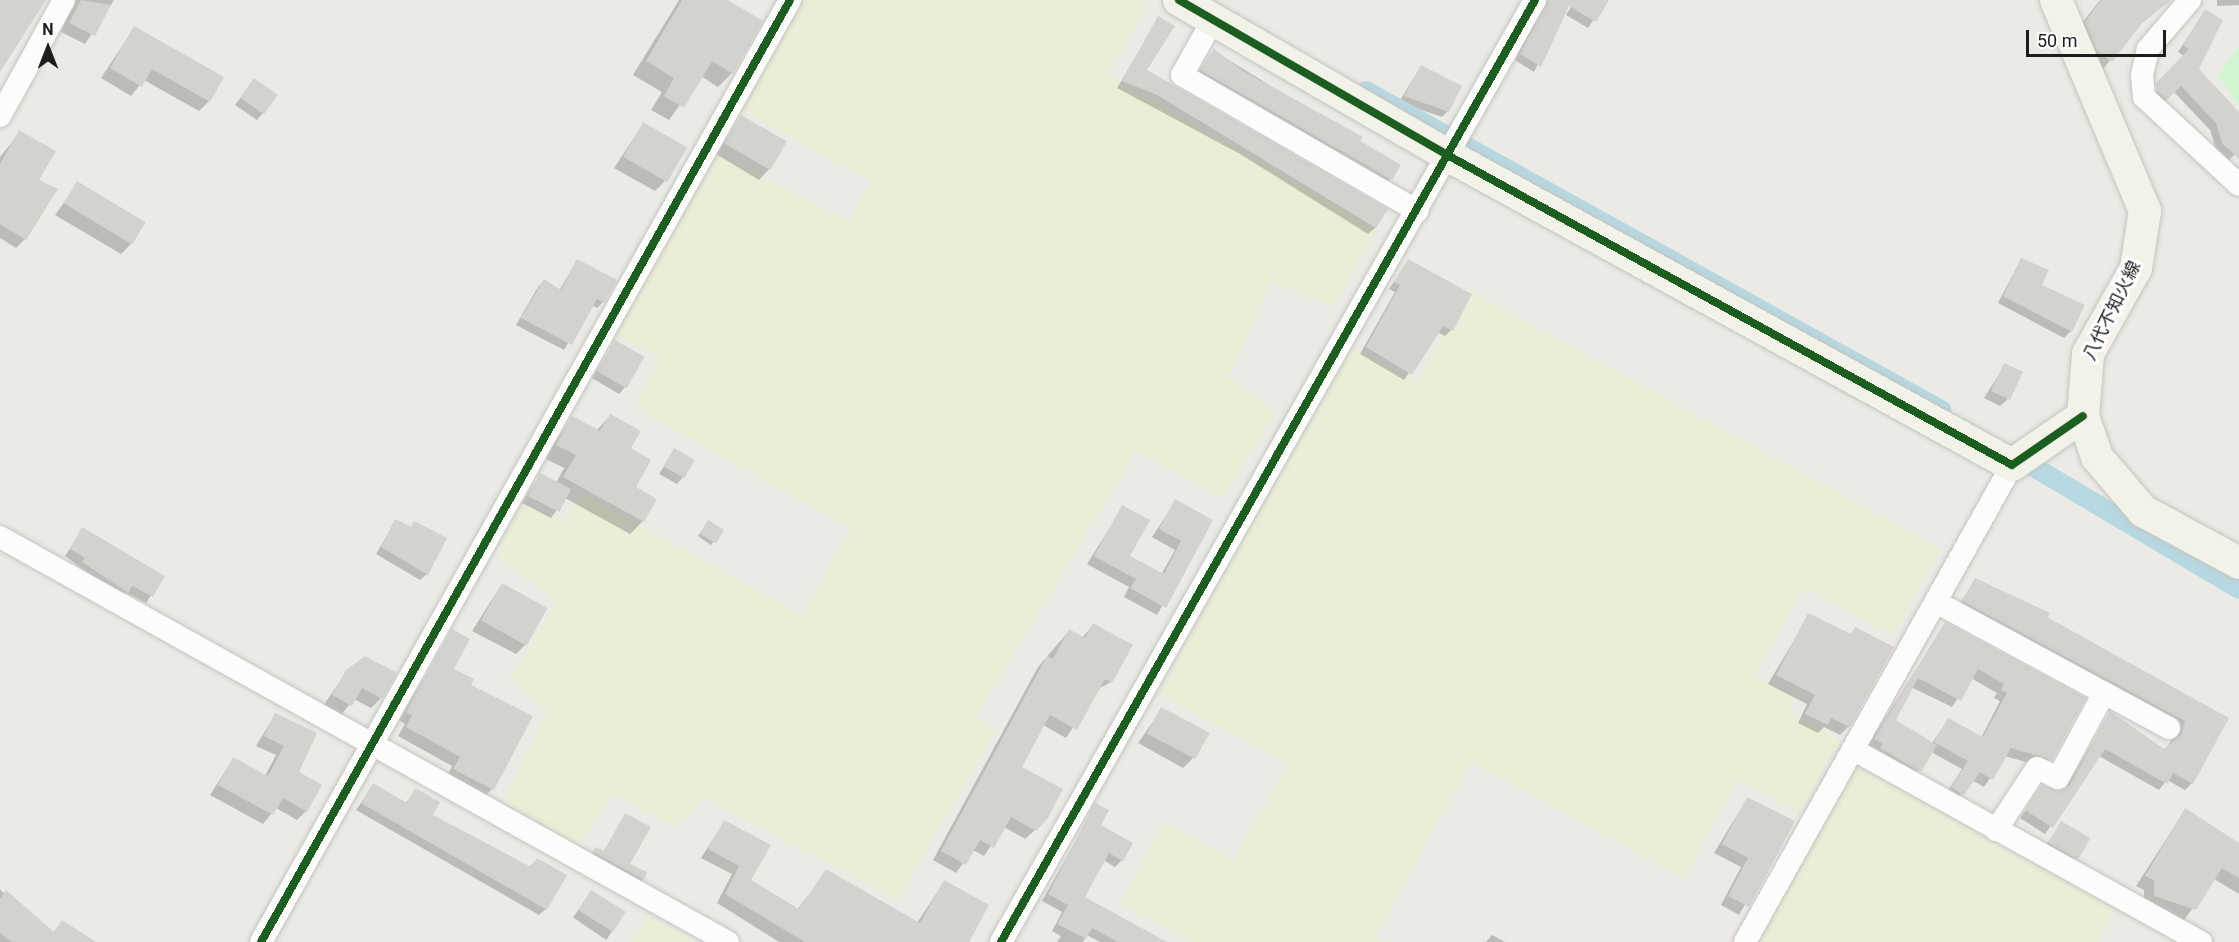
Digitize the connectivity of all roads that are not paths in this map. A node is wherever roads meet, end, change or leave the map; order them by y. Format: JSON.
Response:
{"nodes":[{"id":1,"x":64,"y":0,"type":"edge"},
{"id":2,"x":790,"y":0,"type":"edge"},
{"id":3,"x":1179,"y":0,"type":"edge"},
{"id":4,"x":1535,"y":0,"type":"edge"},
{"id":5,"x":2056,"y":0,"type":"edge"},
{"id":6,"x":2190,"y":0,"type":"edge"},
{"id":7,"x":1213,"y":20,"type":"junction"},
{"id":8,"x":0,"y":116,"type":"edge"},
{"id":9,"x":1449,"y":156,"type":"junction"},
{"id":10,"x":2239,"y":185,"type":"edge"},
{"id":11,"x":1418,"y":211,"type":"junction"},
{"id":12,"x":2083,"y":416,"type":"junction"},
{"id":13,"x":2013,"y":464,"type":"junction"},
{"id":14,"x":0,"y":537,"type":"edge"},
{"id":15,"x":2239,"y":563,"type":"edge"},
{"id":16,"x":1936,"y":602,"type":"junction"},
{"id":17,"x":2104,"y":693,"type":"junction"},
{"id":18,"x":2169,"y":728,"type":"dead end"},
{"id":19,"x":374,"y":747,"type":"junction"},
{"id":20,"x":1854,"y":750,"type":"junction"},
{"id":21,"x":1996,"y":830,"type":"junction"},
{"id":22,"x":261,"y":942,"type":"edge"},
{"id":23,"x":729,"y":942,"type":"edge"},
{"id":24,"x":1001,"y":942,"type":"edge"},
{"id":25,"x":1745,"y":942,"type":"edge"},
{"id":26,"x":2201,"y":942,"type":"edge"}],
"edges":[{"from":1,"to":8,"type":"street"},
{"from":2,"to":19,"type":"street"},
{"from":3,"to":7,"type":"street"},
{"from":4,"to":9,"type":"street"},
{"from":5,"to":12,"type":"street","name":"八代不知火線"},
{"from":6,"to":10,"type":"street"},
{"from":7,"to":9,"type":"street"},
{"from":7,"to":11,"type":"street"},
{"from":9,"to":11,"type":"street"},
{"from":9,"to":13,"type":"street"},
{"from":11,"to":24,"type":"street"},
{"from":12,"to":13,"type":"street"},
{"from":12,"to":15,"type":"street","name":"八代不知火線"},
{"from":13,"to":16,"type":"street"},
{"from":14,"to":19,"type":"street"},
{"from":16,"to":17,"type":"street"},
{"from":16,"to":20,"type":"street"},
{"from":17,"to":18,"type":"street"},
{"from":17,"to":21,"type":"street"},
{"from":19,"to":22,"type":"street"},
{"from":19,"to":23,"type":"street"},
{"from":20,"to":21,"type":"street"},
{"from":20,"to":25,"type":"street"},
{"from":21,"to":26,"type":"street"}]}
